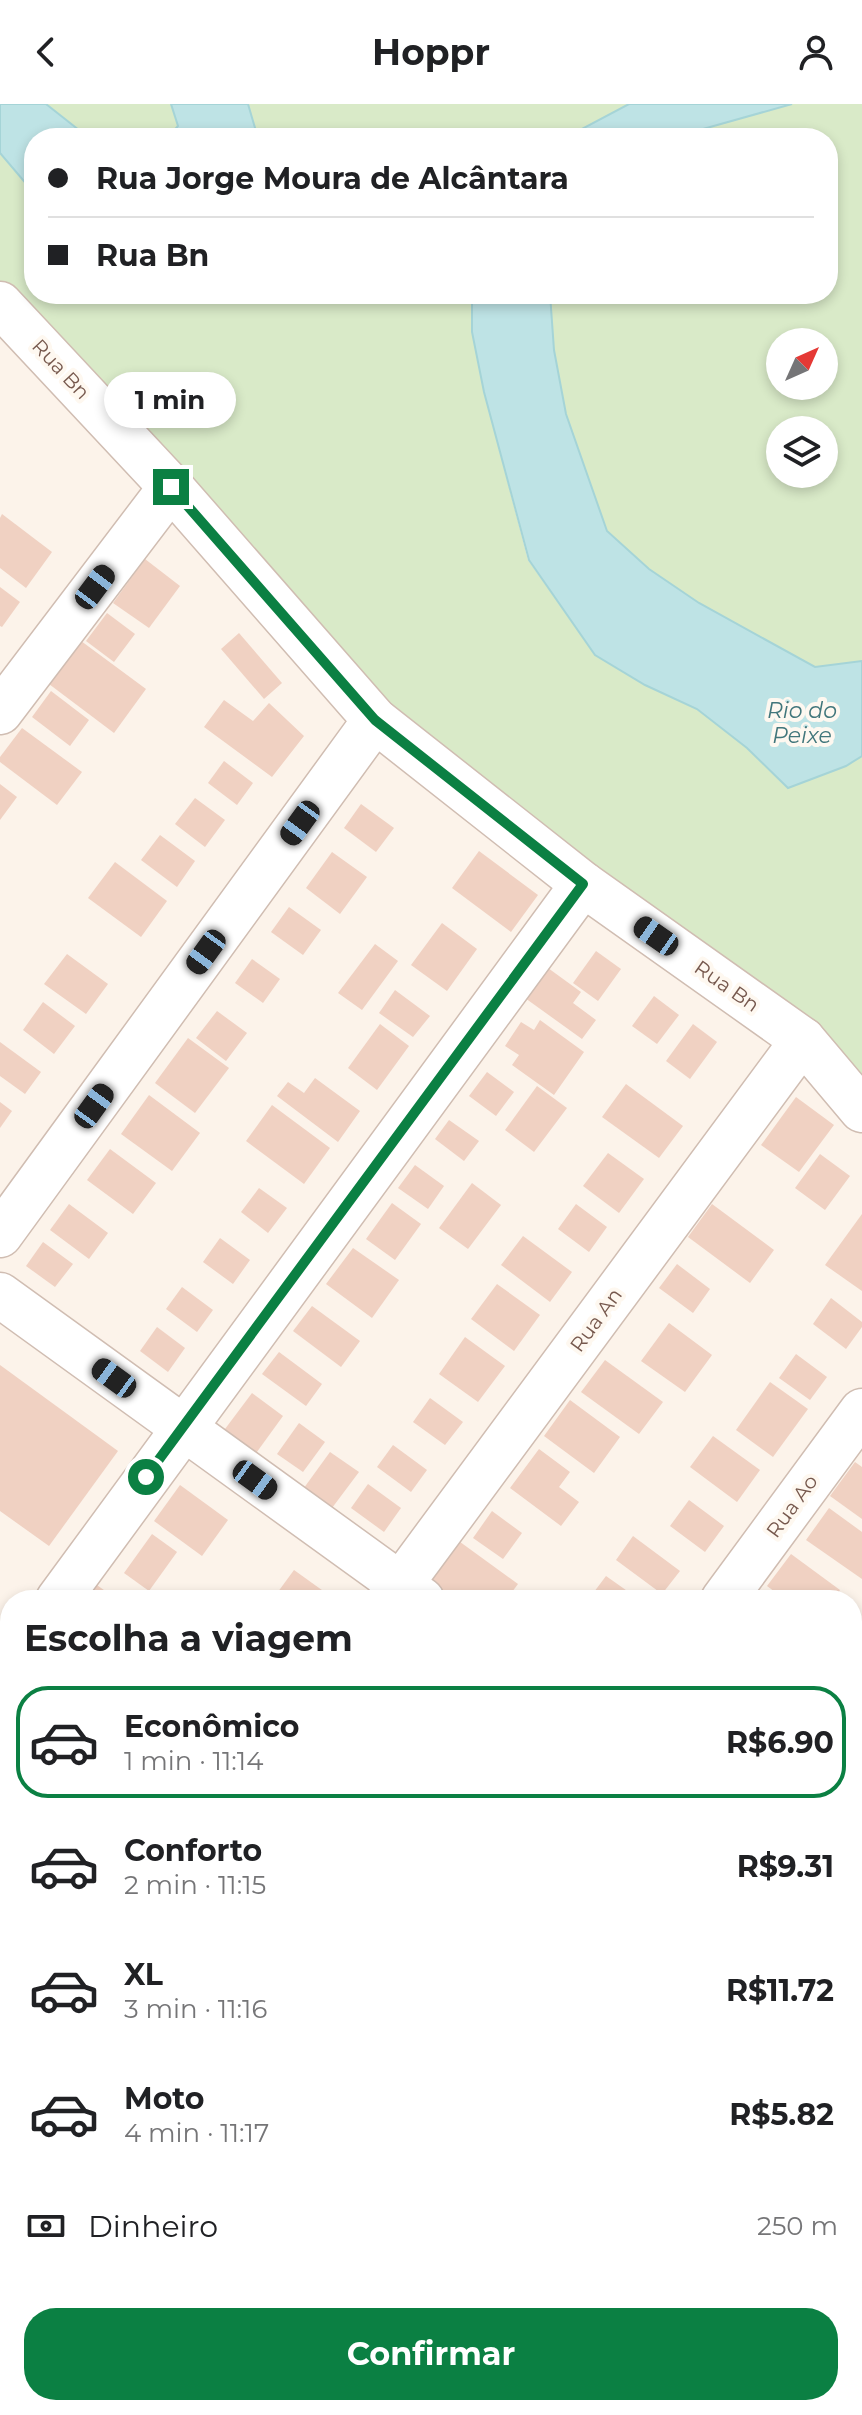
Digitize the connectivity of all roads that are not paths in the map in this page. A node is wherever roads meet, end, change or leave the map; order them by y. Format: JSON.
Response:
{"nodes":[{"id":1,"x":0,"y":304,"type":"edge"},
{"id":2,"x":171,"y":487,"type":"junction"},
{"id":3,"x":0,"y":712,"type":"edge"},
{"id":4,"x":375,"y":720,"type":"junction"},
{"id":5,"x":583,"y":884,"type":"junction"},
{"id":6,"x":803,"y":1040,"type":"junction"},
{"id":7,"x":862,"y":1110,"type":"edge"},
{"id":8,"x":0,"y":1235,"type":"edge"},
{"id":9,"x":0,"y":1295,"type":"edge"},
{"id":10,"x":862,"y":1411,"type":"edge"},
{"id":11,"x":182,"y":1428,"type":"junction"},
{"id":12,"x":65,"y":1590,"type":"edge"},
{"id":13,"x":397,"y":1590,"type":"edge"},
{"id":14,"x":408,"y":1590,"type":"edge"},
{"id":15,"x":730,"y":1590,"type":"edge"}],
"edges":[{"from":1,"to":2,"type":"street","name":"Rua Bn"},
{"from":2,"to":3,"type":"street"},
{"from":2,"to":4,"type":"street","name":"Rua Bn"},
{"from":4,"to":5,"type":"street","name":"Rua Bn"},
{"from":4,"to":8,"type":"street"},
{"from":5,"to":6,"type":"street","name":"Rua Bn"},
{"from":5,"to":11,"type":"street"},
{"from":6,"to":7,"type":"street","name":"Rua Bn"},
{"from":6,"to":14,"type":"street","name":"Rua An"},
{"from":9,"to":11,"type":"street"},
{"from":10,"to":15,"type":"street","name":"Rua Ao"},
{"from":11,"to":12,"type":"street"},
{"from":11,"to":13,"type":"street"}]}
